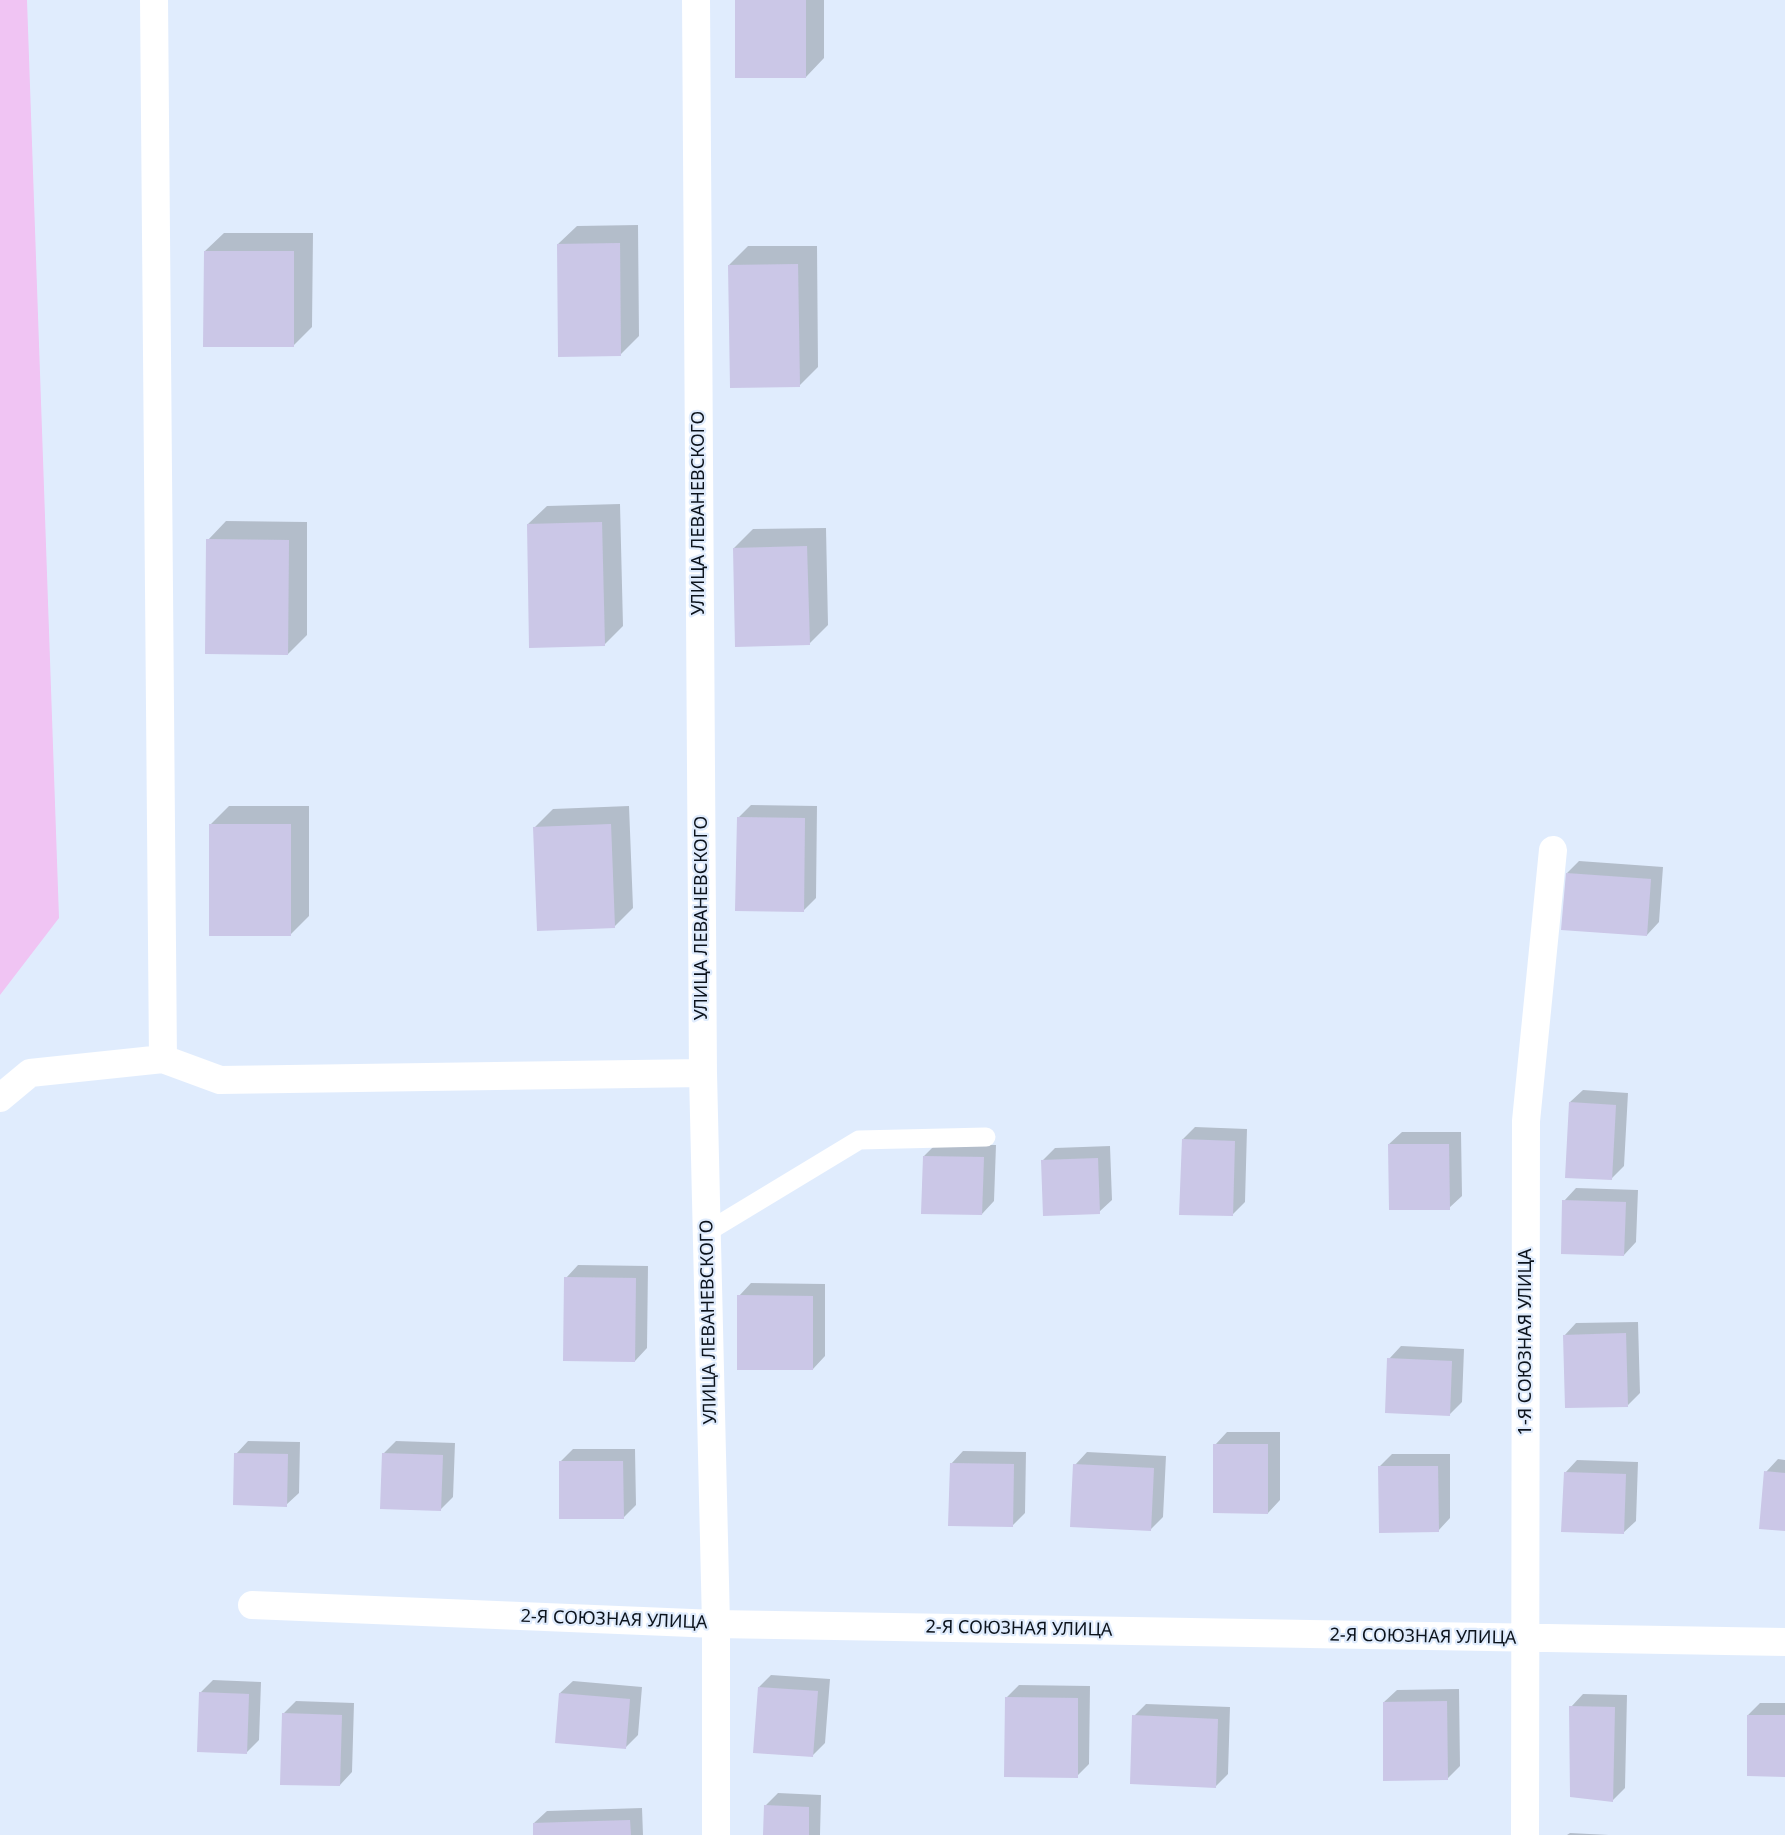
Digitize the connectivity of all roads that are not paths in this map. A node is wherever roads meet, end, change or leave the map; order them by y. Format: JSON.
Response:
{"nodes":[{"id":1,"x":154,"y":0,"type":"edge"},
{"id":2,"x":696,"y":0,"type":"edge"},
{"id":3,"x":1553,"y":850,"type":"dead end"},
{"id":4,"x":162,"y":1059,"type":"junction"},
{"id":5,"x":703,"y":1073,"type":"junction"},
{"id":6,"x":0,"y":1098,"type":"edge"},
{"id":7,"x":986,"y":1137,"type":"dead end"},
{"id":8,"x":707,"y":1232,"type":"junction"},
{"id":9,"x":252,"y":1605,"type":"dead end"},
{"id":10,"x":716,"y":1624,"type":"junction"},
{"id":11,"x":1525,"y":1639,"type":"junction"},
{"id":12,"x":1785,"y":1642,"type":"edge"},
{"id":13,"x":716,"y":1835,"type":"edge"},
{"id":14,"x":1526,"y":1835,"type":"edge"}],
"edges":[{"from":1,"to":4,"type":"street"},
{"from":2,"to":5,"type":"street","name":"УЛИЦА ЛЕВАНЕВСКОГО"},
{"from":3,"to":11,"type":"street","name":"1-Я СОЮЗНАЯ УЛИЦА"},
{"from":4,"to":5,"type":"street"},
{"from":4,"to":6,"type":"street"},
{"from":5,"to":8,"type":"street","name":"УЛИЦА ЛЕВАНЕВСКОГО"},
{"from":7,"to":8,"type":"lane"},
{"from":8,"to":10,"type":"street","name":"УЛИЦА ЛЕВАНЕВСКОГО"},
{"from":9,"to":10,"type":"street","name":"2-Я СОЮЗНАЯ УЛИЦА"},
{"from":10,"to":11,"type":"street","name":"2-Я СОЮЗНАЯ УЛИЦА"},
{"from":10,"to":13,"type":"street","name":"УЛИЦА ЛЕВАНЕВСКОГО"},
{"from":11,"to":12,"type":"street","name":"2-Я СОЮЗНАЯ УЛИЦА"},
{"from":11,"to":14,"type":"street","name":"1-Я СОЮЗНАЯ УЛИЦА"}]}
